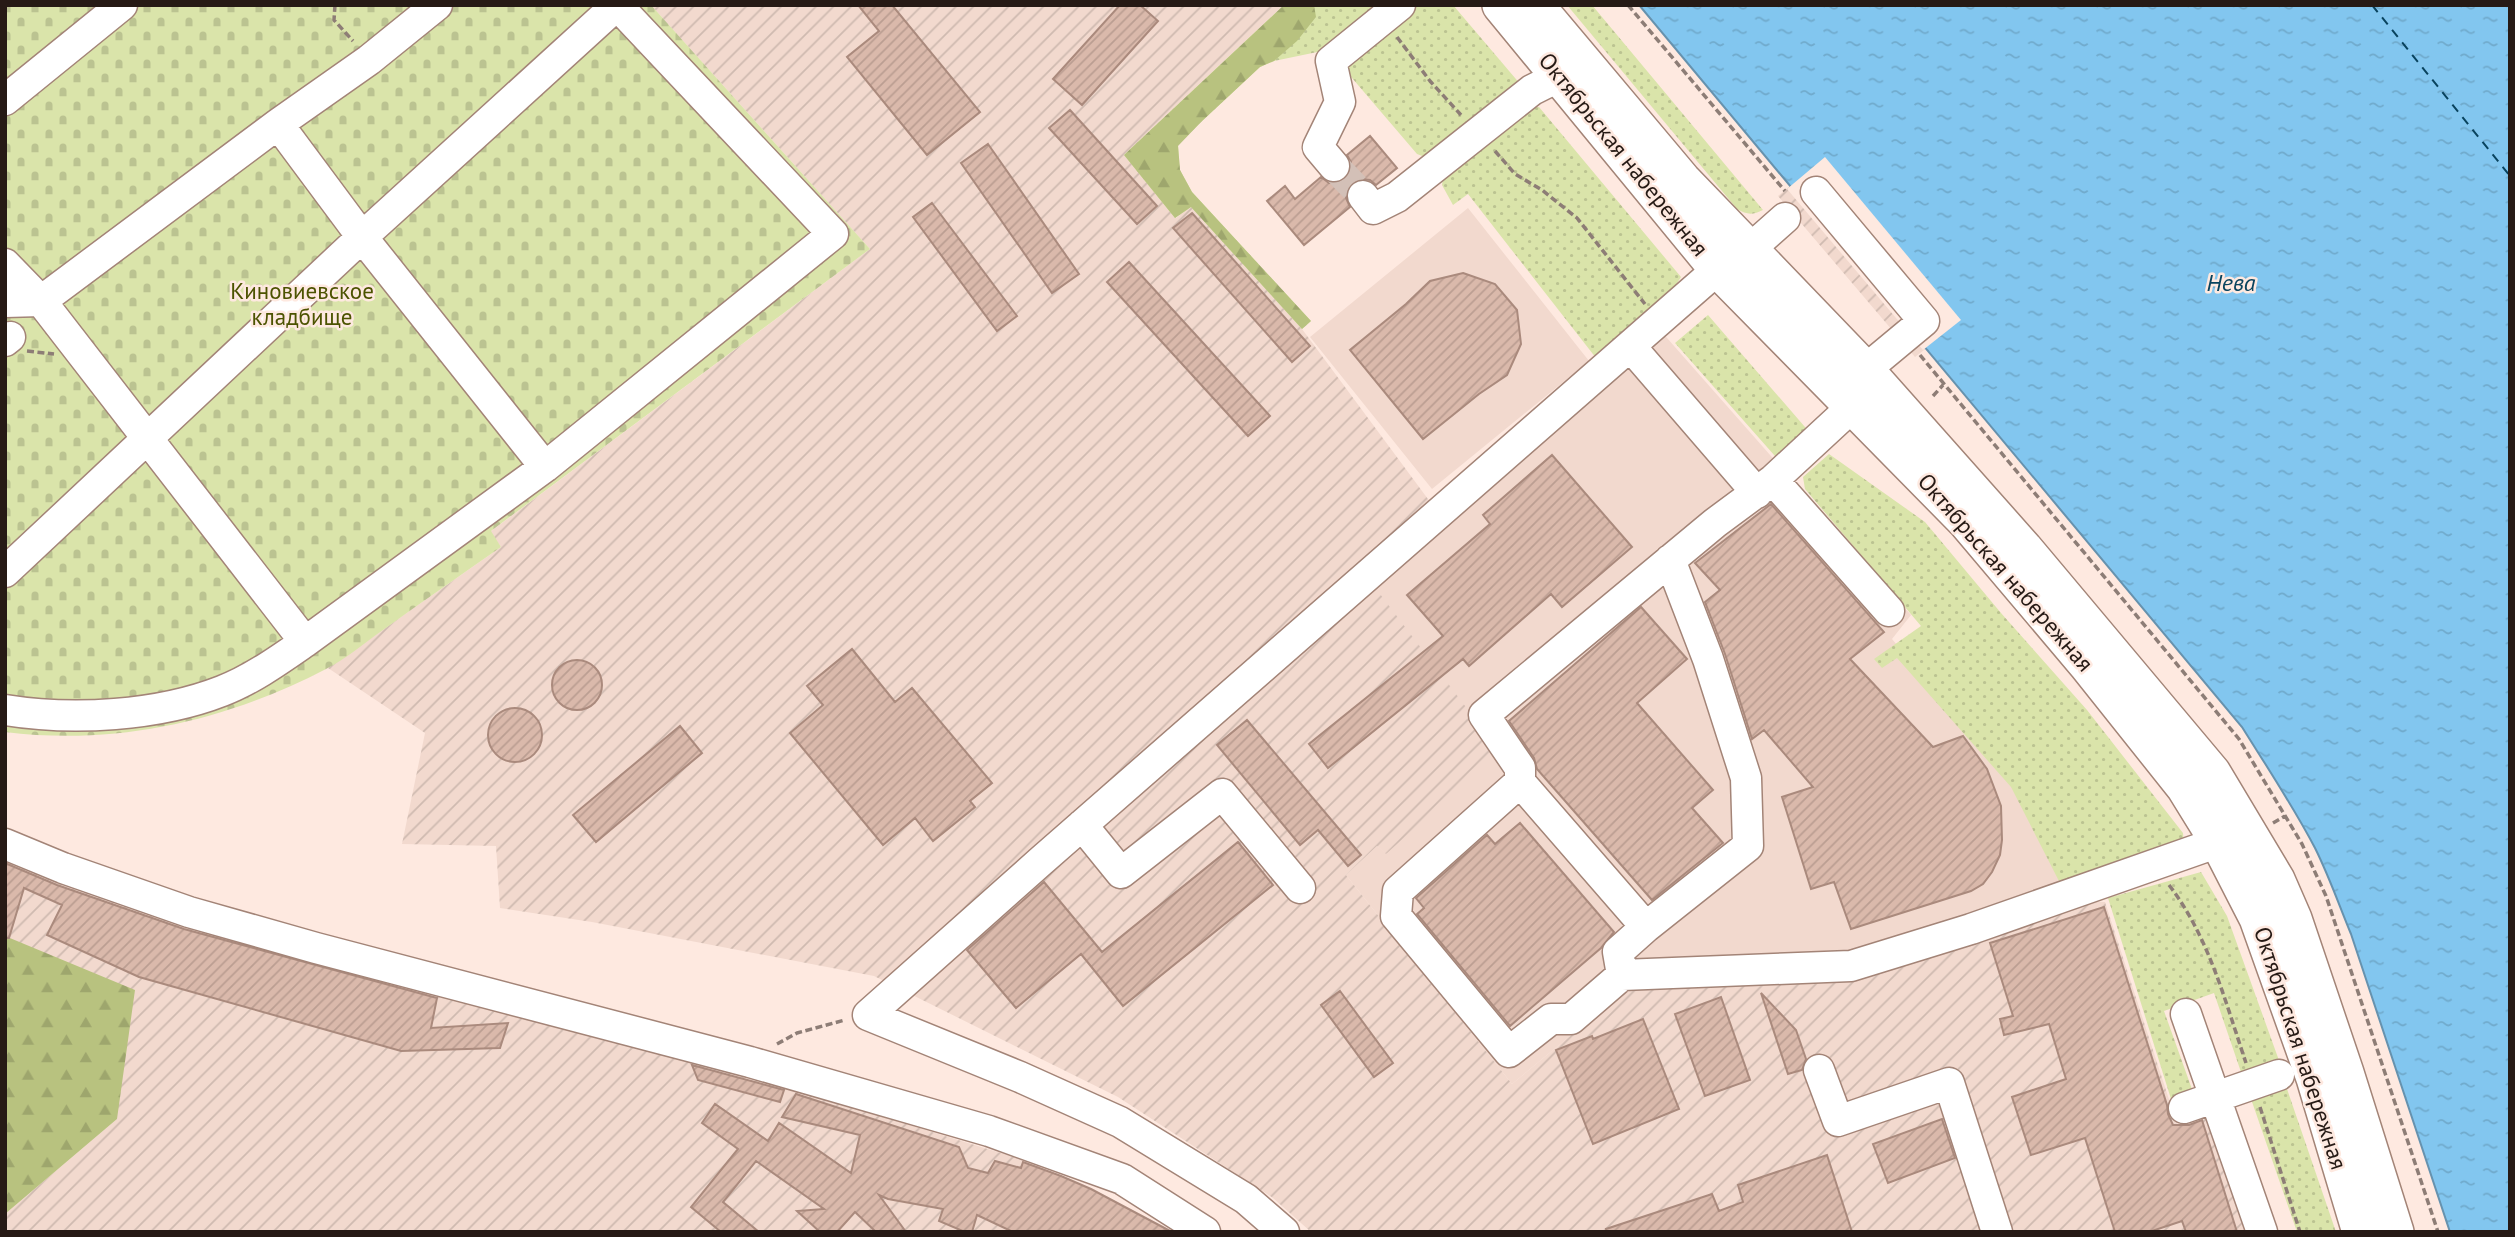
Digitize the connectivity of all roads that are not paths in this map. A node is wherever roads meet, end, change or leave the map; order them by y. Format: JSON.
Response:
{"nodes":[{"id":1,"x":122,"y":5,"type":"edge"},
{"id":2,"x":436,"y":5,"type":"edge"},
{"id":3,"x":617,"y":5,"type":"edge"},
{"id":4,"x":1501,"y":5,"type":"edge"},
{"id":5,"x":1535,"y":5,"type":"edge"},
{"id":6,"x":1392,"y":12,"type":"edge"},
{"id":7,"x":1560,"y":76,"type":"junction"},
{"id":8,"x":5,"y":100,"type":"edge"},
{"id":9,"x":278,"y":124,"type":"junction"},
{"id":10,"x":1334,"y":166,"type":"tunnel mouth"},
{"id":11,"x":1816,"y":192,"type":"dead end"},
{"id":12,"x":1363,"y":196,"type":"tunnel mouth"},
{"id":13,"x":1785,"y":204,"type":"road end"},
{"id":14,"x":362,"y":237,"type":"junction"},
{"id":15,"x":1750,"y":249,"type":"junction"},
{"id":16,"x":5,"y":264,"type":"edge"},
{"id":17,"x":1718,"y":270,"type":"junction"},
{"id":18,"x":41,"y":301,"type":"junction"},
{"id":19,"x":5,"y":302,"type":"edge"},
{"id":20,"x":1631,"y":347,"type":"junction"},
{"id":21,"x":1865,"y":370,"type":"junction"},
{"id":22,"x":1853,"y":405,"type":"junction"},
{"id":23,"x":148,"y":437,"type":"junction"},
{"id":24,"x":545,"y":467,"type":"junction"},
{"id":25,"x":1765,"y":486,"type":"junction"},
{"id":26,"x":1670,"y":560,"type":"junction"},
{"id":27,"x":5,"y":572,"type":"edge"},
{"id":28,"x":1889,"y":611,"type":"dead end"},
{"id":29,"x":305,"y":642,"type":"junction"},
{"id":30,"x":5,"y":710,"type":"edge"},
{"id":31,"x":1520,"y":782,"type":"junction"},
{"id":32,"x":1082,"y":825,"type":"junction"},
{"id":33,"x":2219,"y":842,"type":"junction"},
{"id":34,"x":5,"y":844,"type":"edge"},
{"id":35,"x":1300,"y":888,"type":"dead end"},
{"id":36,"x":1646,"y":927,"type":"junction"},
{"id":37,"x":1622,"y":975,"type":"junction"},
{"id":38,"x":2186,"y":1014,"type":"dead end"},
{"id":39,"x":1819,"y":1070,"type":"dead end"},
{"id":40,"x":2266,"y":1080,"type":"road end"},
{"id":41,"x":2215,"y":1097,"type":"junction"},
{"id":42,"x":2184,"y":1108,"type":"dead end"},
{"id":43,"x":1205,"y":1232,"type":"edge"},
{"id":44,"x":1284,"y":1232,"type":"edge"},
{"id":45,"x":1997,"y":1232,"type":"edge"},
{"id":46,"x":2262,"y":1232,"type":"edge"},
{"id":47,"x":2361,"y":1232,"type":"edge"},
{"id":48,"x":2395,"y":1232,"type":"edge"}],
"edges":[{"from":1,"to":8,"type":"street"},
{"from":2,"to":9,"type":"street"},
{"from":3,"to":14,"type":"street"},
{"from":3,"to":24,"type":"street"},
{"from":4,"to":7,"type":"main road","name":"Октябрьская набережная"},
{"from":5,"to":15,"type":"main road","name":"Октябрьская набережная"},
{"from":6,"to":10,"type":"street"},
{"from":7,"to":12,"type":"street"},
{"from":7,"to":17,"type":"main road","name":"Октябрьская набережная"},
{"from":9,"to":14,"type":"street"},
{"from":9,"to":18,"type":"street"},
{"from":11,"to":21,"type":"street"},
{"from":13,"to":15,"type":"street"},
{"from":14,"to":23,"type":"street"},
{"from":14,"to":24,"type":"street"},
{"from":15,"to":21,"type":"main road","name":"Октябрьская набережная"},
{"from":16,"to":18,"type":"street"},
{"from":17,"to":20,"type":"street"},
{"from":17,"to":22,"type":"main road","name":"Октябрьская набережная"},
{"from":18,"to":19,"type":"street"},
{"from":18,"to":23,"type":"street"},
{"from":20,"to":25,"type":"street"},
{"from":20,"to":32,"type":"street"},
{"from":21,"to":48,"type":"main road","name":"Октябрьская набережная"},
{"from":22,"to":25,"type":"street"},
{"from":22,"to":33,"type":"main road","name":"Октябрьская набережная"},
{"from":23,"to":27,"type":"street"},
{"from":23,"to":29,"type":"street"},
{"from":24,"to":29,"type":"street"},
{"from":25,"to":26,"type":"street"},
{"from":25,"to":28,"type":"street"},
{"from":26,"to":31,"type":"street"},
{"from":26,"to":36,"type":"street"},
{"from":29,"to":30,"type":"street"},
{"from":31,"to":36,"type":"street"},
{"from":31,"to":37,"type":"street"},
{"from":32,"to":35,"type":"street"},
{"from":32,"to":44,"type":"street"},
{"from":33,"to":37,"type":"street"},
{"from":33,"to":47,"type":"main road","name":"Октябрьская набережная"},
{"from":34,"to":43,"type":"street"},
{"from":36,"to":37,"type":"street"},
{"from":38,"to":41,"type":"street"},
{"from":39,"to":45,"type":"street"},
{"from":40,"to":41,"type":"street"},
{"from":41,"to":42,"type":"street"},
{"from":41,"to":46,"type":"street"}]}
